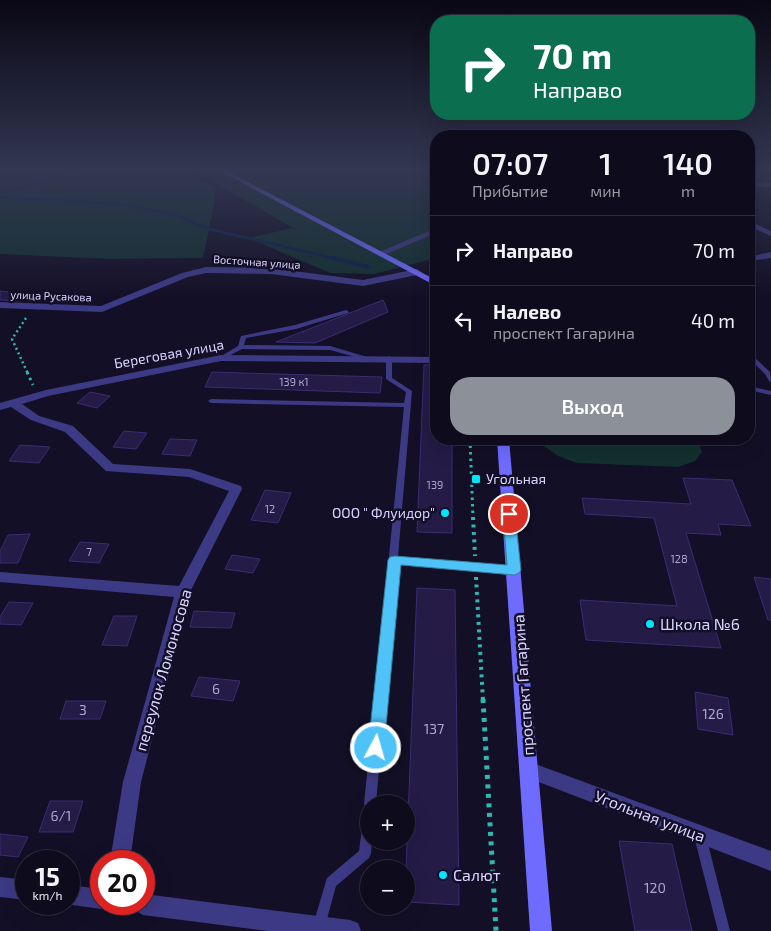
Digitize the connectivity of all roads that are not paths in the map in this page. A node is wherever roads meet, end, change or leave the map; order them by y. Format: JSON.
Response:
{"nodes":[{"id":1,"x":304,"y":212,"type":"edge"},
{"id":2,"x":755,"y":226,"type":"edge"},
{"id":3,"x":430,"y":233,"type":"edge"},
{"id":4,"x":771,"y":234,"type":"edge"},
{"id":5,"x":381,"y":253,"type":"junction"},
{"id":6,"x":771,"y":255,"type":"edge"},
{"id":7,"x":755,"y":258,"type":"edge"},
{"id":8,"x":417,"y":272,"type":"junction"},
{"id":9,"x":430,"y":279,"type":"edge"},
{"id":10,"x":0,"y":305,"type":"edge"},
{"id":11,"x":102,"y":309,"type":"joint"},
{"id":12,"x":346,"y":312,"type":"dead end"},
{"id":13,"x":241,"y":347,"type":"junction"},
{"id":14,"x":221,"y":358,"type":"junction"},
{"id":15,"x":365,"y":358,"type":"junction"},
{"id":16,"x":389,"y":358,"type":"junction"},
{"id":17,"x":430,"y":360,"type":"edge"},
{"id":18,"x":755,"y":361,"type":"edge"},
{"id":19,"x":771,"y":380,"type":"edge"},
{"id":20,"x":755,"y":389,"type":"edge"},
{"id":21,"x":771,"y":393,"type":"edge"},
{"id":22,"x":211,"y":401,"type":"dead end"},
{"id":23,"x":14,"y":404,"type":"junction"},
{"id":24,"x":408,"y":406,"type":"junction"},
{"id":25,"x":0,"y":407,"type":"edge"},
{"id":26,"x":504,"y":445,"type":"edge"},
{"id":27,"x":395,"y":560,"type":"junction"},
{"id":28,"x":514,"y":570,"type":"junction"},
{"id":29,"x":0,"y":578,"type":"edge"},
{"id":30,"x":183,"y":592,"type":"junction"},
{"id":31,"x":530,"y":770,"type":"junction"},
{"id":32,"x":371,"y":795,"type":"edge"},
{"id":33,"x":699,"y":834,"type":"junction"},
{"id":34,"x":122,"y":850,"type":"edge"},
{"id":35,"x":365,"y":850,"type":"edge"},
{"id":36,"x":771,"y":861,"type":"edge"},
{"id":37,"x":0,"y":887,"type":"edge"},
{"id":38,"x":15,"y":889,"type":"edge"},
{"id":39,"x":155,"y":906,"type":"edge"},
{"id":40,"x":318,"y":927,"type":"junction"},
{"id":41,"x":350,"y":931,"type":"edge"},
{"id":42,"x":541,"y":931,"type":"edge"},
{"id":43,"x":724,"y":931,"type":"edge"}],
"edges":[{"from":1,"to":5,"type":"main road"},
{"from":2,"to":4,"type":"street"},
{"from":3,"to":5,"type":"street"},
{"from":5,"to":8,"type":"main road"},
{"from":6,"to":7,"type":"street"},
{"from":8,"to":9,"type":"main road"},
{"from":8,"to":11,"type":"street","name":"Восточная улица"},
{"from":10,"to":11,"type":"street","name":"улица Русакова"},
{"from":12,"to":13,"type":"lane"},
{"from":13,"to":14,"type":"lane"},
{"from":13,"to":15,"type":"lane"},
{"from":14,"to":15,"type":"street","name":"Береговая улица"},
{"from":14,"to":23,"type":"street","name":"Береговая улица"},
{"from":15,"to":16,"type":"street","name":"Береговая улица"},
{"from":16,"to":17,"type":"street","name":"Береговая улица"},
{"from":16,"to":24,"type":"lane"},
{"from":18,"to":19,"type":"lane"},
{"from":20,"to":21,"type":"lane"},
{"from":22,"to":24,"type":"lane"},
{"from":23,"to":25,"type":"street","name":"Береговая улица"},
{"from":23,"to":30,"type":"street","name":"переулок Ломоносова"},
{"from":24,"to":27,"type":"lane"},
{"from":26,"to":28,"type":"main road","name":"проспект Гагарина"},
{"from":27,"to":28,"type":"lane"},
{"from":27,"to":32,"type":"lane"},
{"from":28,"to":31,"type":"main road","name":"проспект Гагарина"},
{"from":29,"to":30,"type":"street"},
{"from":30,"to":34,"type":"street","name":"переулок Ломоносова"},
{"from":31,"to":33,"type":"street","name":"Угольная улица"},
{"from":31,"to":42,"type":"main road","name":"проспект Гагарина"},
{"from":33,"to":36,"type":"street","name":"Угольная улица"},
{"from":33,"to":43,"type":"lane"},
{"from":35,"to":40,"type":"lane"},
{"from":37,"to":38,"type":"street"},
{"from":39,"to":40,"type":"street"},
{"from":40,"to":41,"type":"street"}]}
